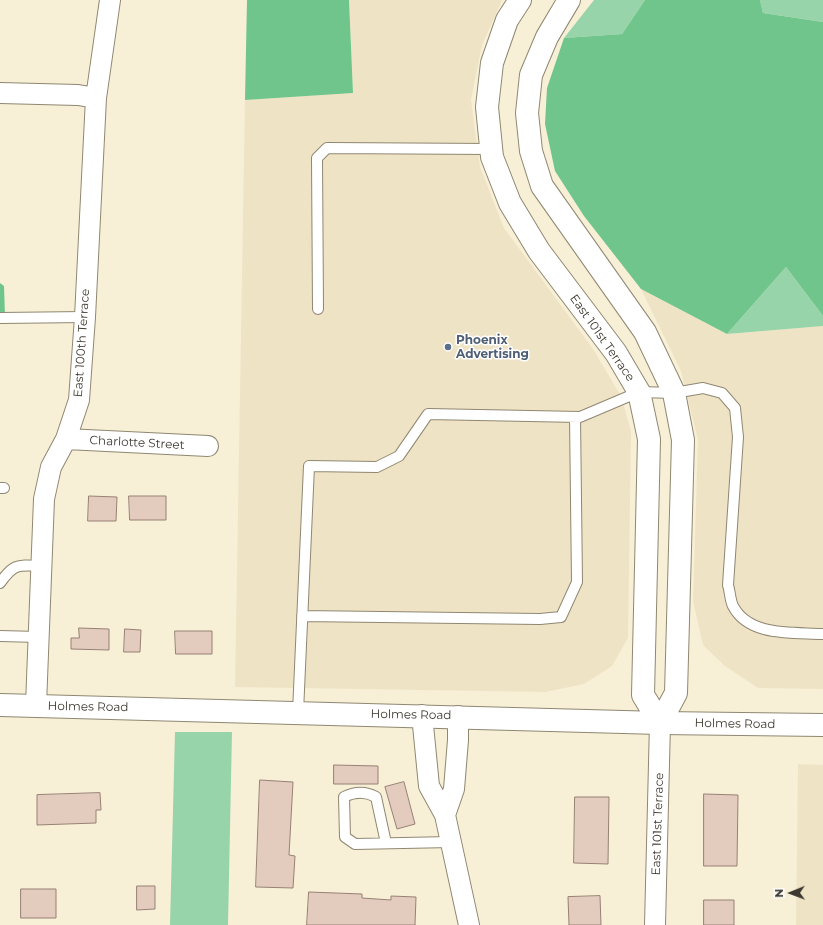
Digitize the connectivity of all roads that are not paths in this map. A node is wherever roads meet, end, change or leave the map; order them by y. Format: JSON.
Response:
{"nodes":[{"id":1,"x":110,"y":0,"type":"edge"},
{"id":2,"x":520,"y":0,"type":"edge"},
{"id":3,"x":569,"y":0,"type":"edge"},
{"id":4,"x":0,"y":93,"type":"edge"},
{"id":5,"x":96,"y":98,"type":"junction"},
{"id":6,"x":491,"y":149,"type":"junction"},
{"id":7,"x":318,"y":309,"type":"dead end"},
{"id":8,"x":85,"y":316,"type":"junction"},
{"id":9,"x":0,"y":318,"type":"edge"},
{"id":10,"x":639,"y":392,"type":"junction"},
{"id":11,"x":674,"y":393,"type":"junction"},
{"id":12,"x":575,"y":417,"type":"junction"},
{"id":13,"x":66,"y":439,"type":"junction"},
{"id":14,"x":208,"y":446,"type":"dead end"},
{"id":15,"x":42,"y":566,"type":"junction"},
{"id":16,"x":0,"y":584,"type":"edge"},
{"id":17,"x":302,"y":616,"type":"junction"},
{"id":18,"x":823,"y":634,"type":"edge"},
{"id":19,"x":0,"y":636,"type":"edge"},
{"id":20,"x":38,"y":637,"type":"junction"},
{"id":21,"x":0,"y":705,"type":"edge"},
{"id":22,"x":36,"y":705,"type":"junction"},
{"id":23,"x":298,"y":712,"type":"junction"},
{"id":24,"x":422,"y":716,"type":"junction"},
{"id":25,"x":458,"y":716,"type":"junction"},
{"id":26,"x":660,"y":723,"type":"junction"},
{"id":27,"x":823,"y":725,"type":"edge"},
{"id":28,"x":445,"y":816,"type":"junction"},
{"id":29,"x":451,"y":842,"type":"junction"},
{"id":30,"x":386,"y":843,"type":"junction"},
{"id":31,"x":469,"y":925,"type":"edge"},
{"id":32,"x":655,"y":925,"type":"edge"}],
"edges":[{"from":1,"to":5,"type":"street","name":"East 100th Terrace"},
{"from":2,"to":6,"type":"street","name":"East 101st Terrace"},
{"from":3,"to":11,"type":"street","name":"East 101st Terrace"},
{"from":4,"to":5,"type":"street"},
{"from":5,"to":8,"type":"street","name":"East 100th Terrace"},
{"from":6,"to":7,"type":"lane"},
{"from":6,"to":10,"type":"street","name":"East 101st Terrace"},
{"from":8,"to":9,"type":"lane"},
{"from":8,"to":13,"type":"street","name":"East 100th Terrace"},
{"from":10,"to":11,"type":"lane"},
{"from":10,"to":12,"type":"lane"},
{"from":10,"to":26,"type":"street","name":"East 101st Terrace"},
{"from":11,"to":18,"type":"lane"},
{"from":11,"to":26,"type":"street","name":"East 101st Terrace"},
{"from":12,"to":17,"type":"lane"},
{"from":12,"to":17,"type":"lane"},
{"from":13,"to":14,"type":"street","name":"Charlotte Street"},
{"from":13,"to":15,"type":"street","name":"East 100th Terrace"},
{"from":15,"to":16,"type":"lane"},
{"from":15,"to":20,"type":"street","name":"East 100th Terrace"},
{"from":17,"to":23,"type":"lane"},
{"from":19,"to":20,"type":"lane"},
{"from":20,"to":22,"type":"street","name":"East 100th Terrace"},
{"from":21,"to":22,"type":"street","name":"Holmes Road"},
{"from":22,"to":23,"type":"street","name":"Holmes Road"},
{"from":23,"to":24,"type":"street","name":"Holmes Road"},
{"from":24,"to":25,"type":"street","name":"Holmes Road"},
{"from":24,"to":28,"type":"street"},
{"from":25,"to":26,"type":"street","name":"Holmes Road"},
{"from":25,"to":28,"type":"street"},
{"from":26,"to":27,"type":"street","name":"Holmes Road"},
{"from":26,"to":32,"type":"street","name":"East 101st Terrace"},
{"from":28,"to":29,"type":"street"},
{"from":29,"to":30,"type":"lane"},
{"from":29,"to":31,"type":"street"},
{"from":30,"to":30,"type":"lane"}]}
